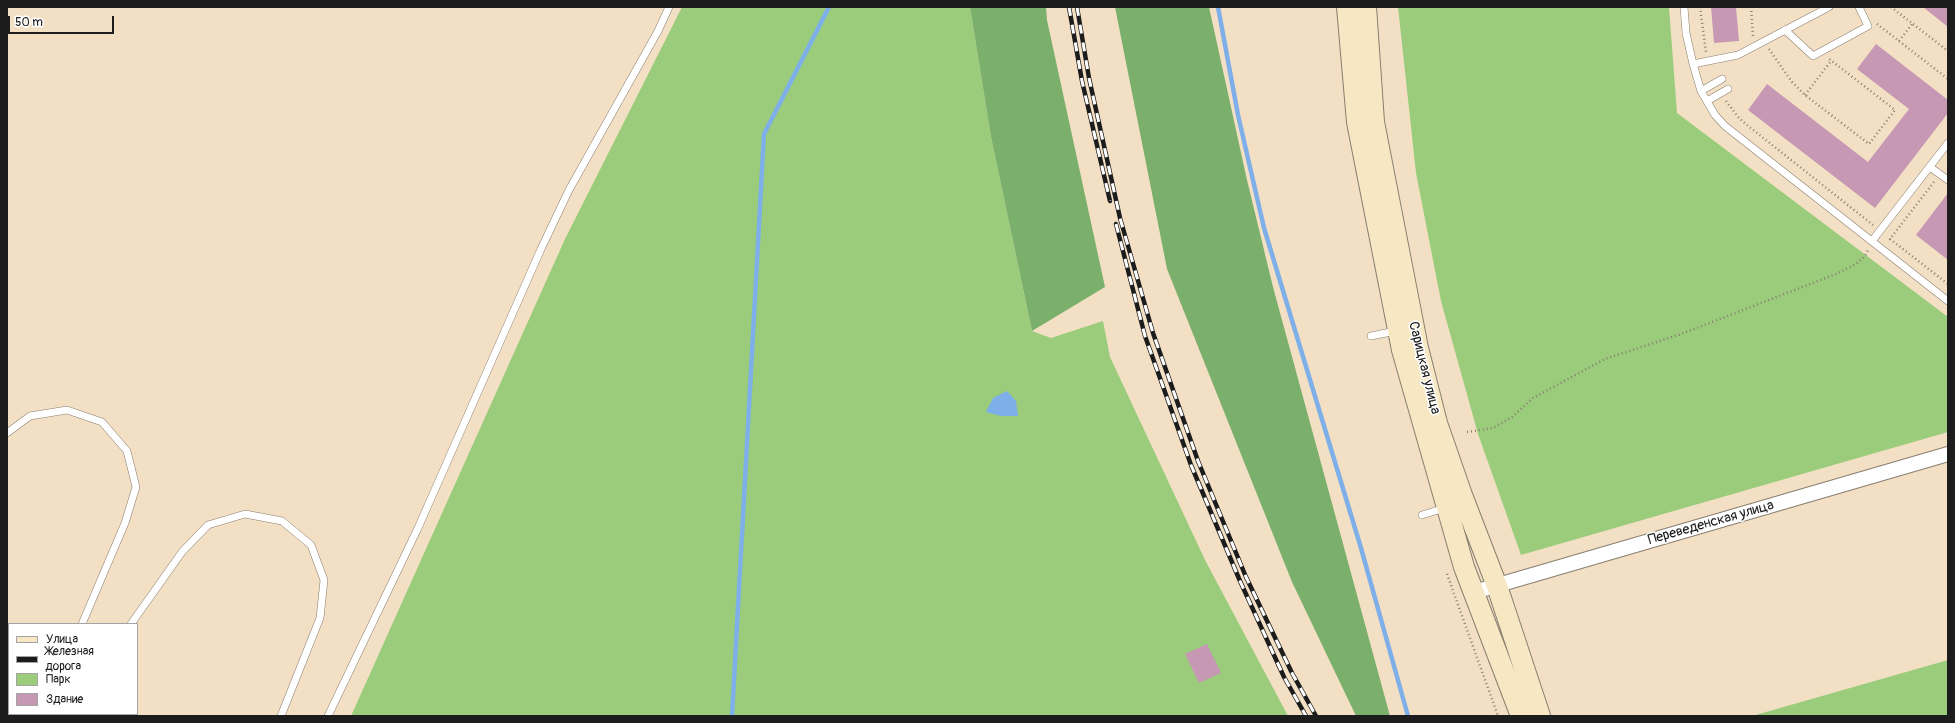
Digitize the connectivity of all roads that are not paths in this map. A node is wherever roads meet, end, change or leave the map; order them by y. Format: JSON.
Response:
{"nodes":[{"id":1,"x":669,"y":7,"type":"edge"},
{"id":2,"x":1347,"y":7,"type":"edge"},
{"id":3,"x":1366,"y":7,"type":"edge"},
{"id":4,"x":1684,"y":7,"type":"edge"},
{"id":5,"x":1829,"y":7,"type":"edge"},
{"id":6,"x":1859,"y":7,"type":"edge"},
{"id":7,"x":1785,"y":30,"type":"junction"},
{"id":8,"x":1692,"y":64,"type":"junction"},
{"id":9,"x":1722,"y":78,"type":"dead end"},
{"id":10,"x":1728,"y":88,"type":"dead end"},
{"id":11,"x":1701,"y":91,"type":"junction"},
{"id":12,"x":1707,"y":101,"type":"junction"},
{"id":13,"x":1948,"y":144,"type":"edge"},
{"id":14,"x":1930,"y":167,"type":"junction"},
{"id":15,"x":1948,"y":180,"type":"edge"},
{"id":16,"x":1872,"y":241,"type":"junction"},
{"id":17,"x":1948,"y":301,"type":"edge"},
{"id":18,"x":1398,"y":330,"type":"junction"},
{"id":19,"x":1371,"y":336,"type":"dead end"},
{"id":20,"x":7,"y":433,"type":"edge"},
{"id":21,"x":1948,"y":454,"type":"edge"},
{"id":22,"x":1447,"y":508,"type":"junction"},
{"id":23,"x":1422,"y":515,"type":"dead end"},
{"id":24,"x":1497,"y":586,"type":"junction"},
{"id":25,"x":1474,"y":592,"type":"junction"},
{"id":26,"x":82,"y":623,"type":"edge"},
{"id":27,"x":132,"y":623,"type":"edge"},
{"id":28,"x":281,"y":716,"type":"edge"},
{"id":29,"x":328,"y":716,"type":"edge"},
{"id":30,"x":1521,"y":716,"type":"edge"},
{"id":31,"x":1540,"y":716,"type":"edge"}],
"edges":[{"from":1,"to":29,"type":"lane"},
{"from":2,"to":18,"type":"street","name":"Сарицкая улица"},
{"from":3,"to":24,"type":"street","name":"Сарицкая улица"},
{"from":4,"to":8,"type":"lane"},
{"from":5,"to":7,"type":"lane"},
{"from":6,"to":7,"type":"lane"},
{"from":7,"to":8,"type":"lane"},
{"from":8,"to":11,"type":"lane"},
{"from":9,"to":11,"type":"lane"},
{"from":10,"to":12,"type":"lane"},
{"from":11,"to":12,"type":"lane"},
{"from":12,"to":16,"type":"lane"},
{"from":13,"to":14,"type":"lane"},
{"from":14,"to":15,"type":"lane"},
{"from":14,"to":16,"type":"lane"},
{"from":16,"to":17,"type":"lane"},
{"from":18,"to":19,"type":"lane"},
{"from":18,"to":22,"type":"street","name":"Сарицкая улица"},
{"from":20,"to":26,"type":"lane"},
{"from":21,"to":24,"type":"street","name":"Переведенская улица"},
{"from":22,"to":23,"type":"lane"},
{"from":22,"to":25,"type":"street","name":"Сарицкая улица"},
{"from":24,"to":25,"type":"street","name":"Переведенская улица"},
{"from":24,"to":31,"type":"street","name":"Сарицкая улица"},
{"from":25,"to":30,"type":"street","name":"Сарицкая улица"},
{"from":27,"to":28,"type":"lane"}]}
